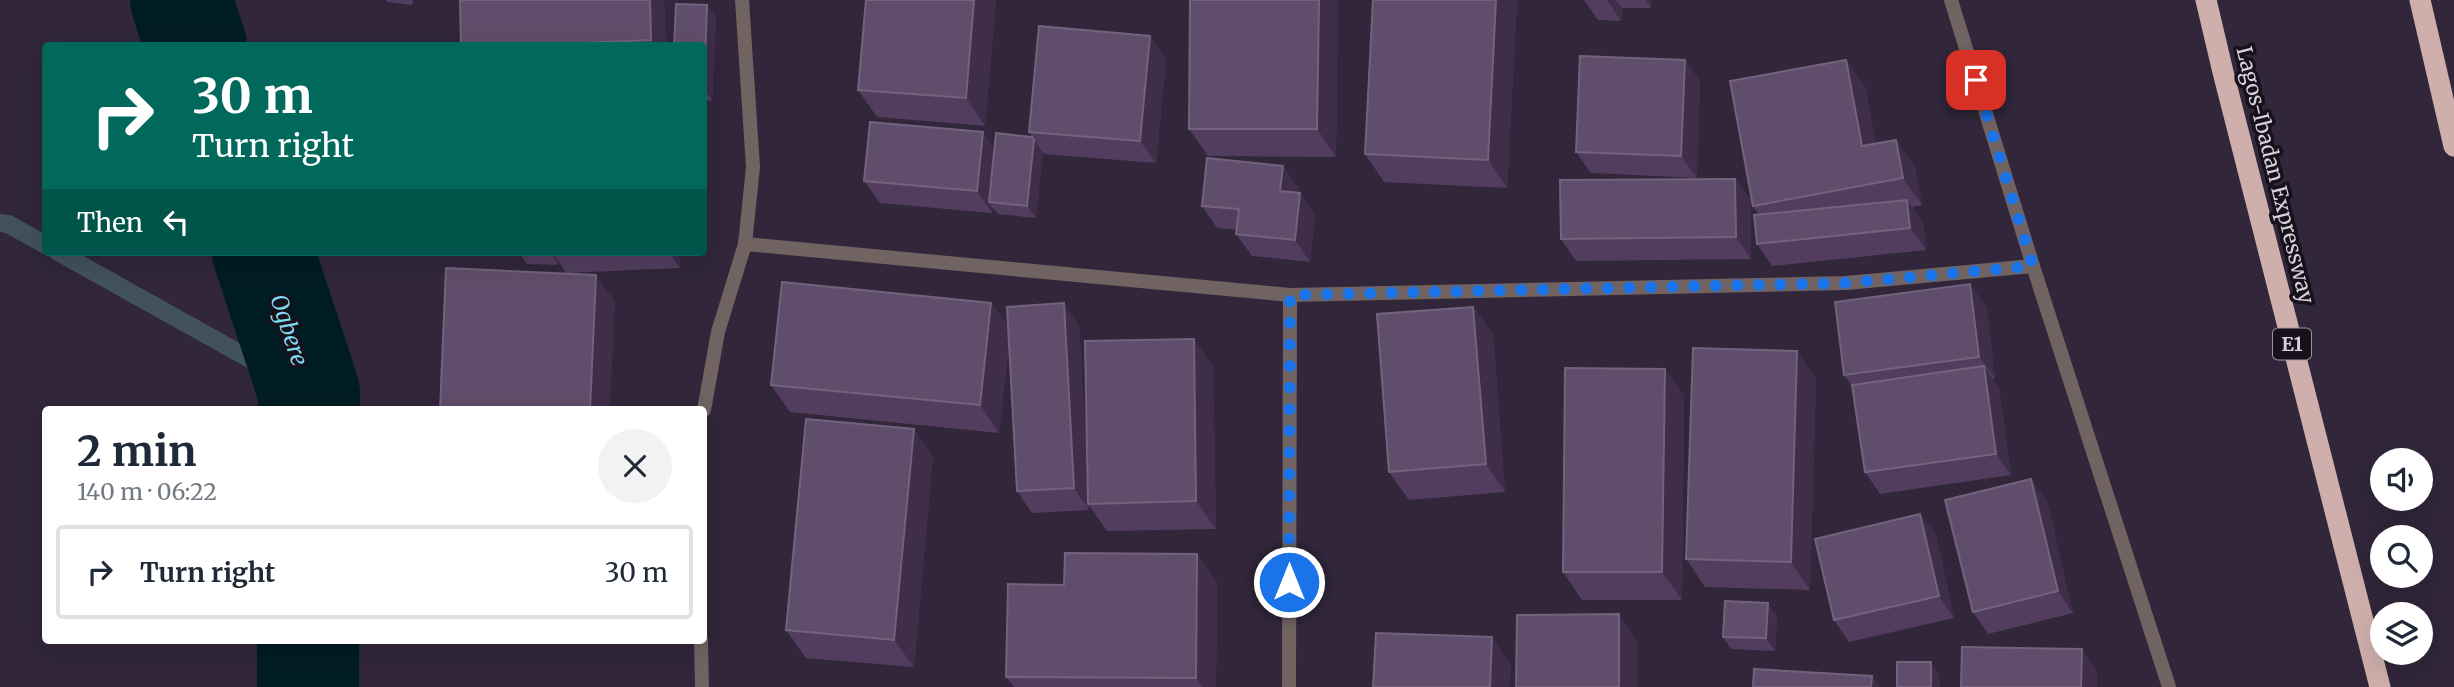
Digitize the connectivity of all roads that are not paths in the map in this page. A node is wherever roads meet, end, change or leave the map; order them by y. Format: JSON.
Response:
{"nodes":[{"id":1,"x":742,"y":0,"type":"edge"},
{"id":2,"x":1951,"y":0,"type":"edge"},
{"id":3,"x":2206,"y":0,"type":"edge"},
{"id":4,"x":2420,"y":0,"type":"edge"},
{"id":5,"x":2454,"y":146,"type":"edge"},
{"id":6,"x":745,"y":244,"type":"junction"},
{"id":7,"x":2033,"y":266,"type":"junction"},
{"id":8,"x":1290,"y":295,"type":"junction"},
{"id":9,"x":705,"y":406,"type":"edge"},
{"id":10,"x":701,"y":644,"type":"edge"},
{"id":11,"x":702,"y":687,"type":"edge"},
{"id":12,"x":1289,"y":687,"type":"edge"},
{"id":13,"x":2169,"y":687,"type":"edge"},
{"id":14,"x":2380,"y":687,"type":"edge"}],
"edges":[{"from":1,"to":6,"type":"street"},
{"from":2,"to":7,"type":"street"},
{"from":3,"to":14,"type":"highway","name":"Lagos-Ibadan Expressway","number":"E1"},
{"from":4,"to":5,"type":"highway"},
{"from":6,"to":8,"type":"street"},
{"from":6,"to":9,"type":"street"},
{"from":7,"to":8,"type":"street"},
{"from":7,"to":13,"type":"street"},
{"from":8,"to":12,"type":"street"},
{"from":10,"to":11,"type":"street"}]}
